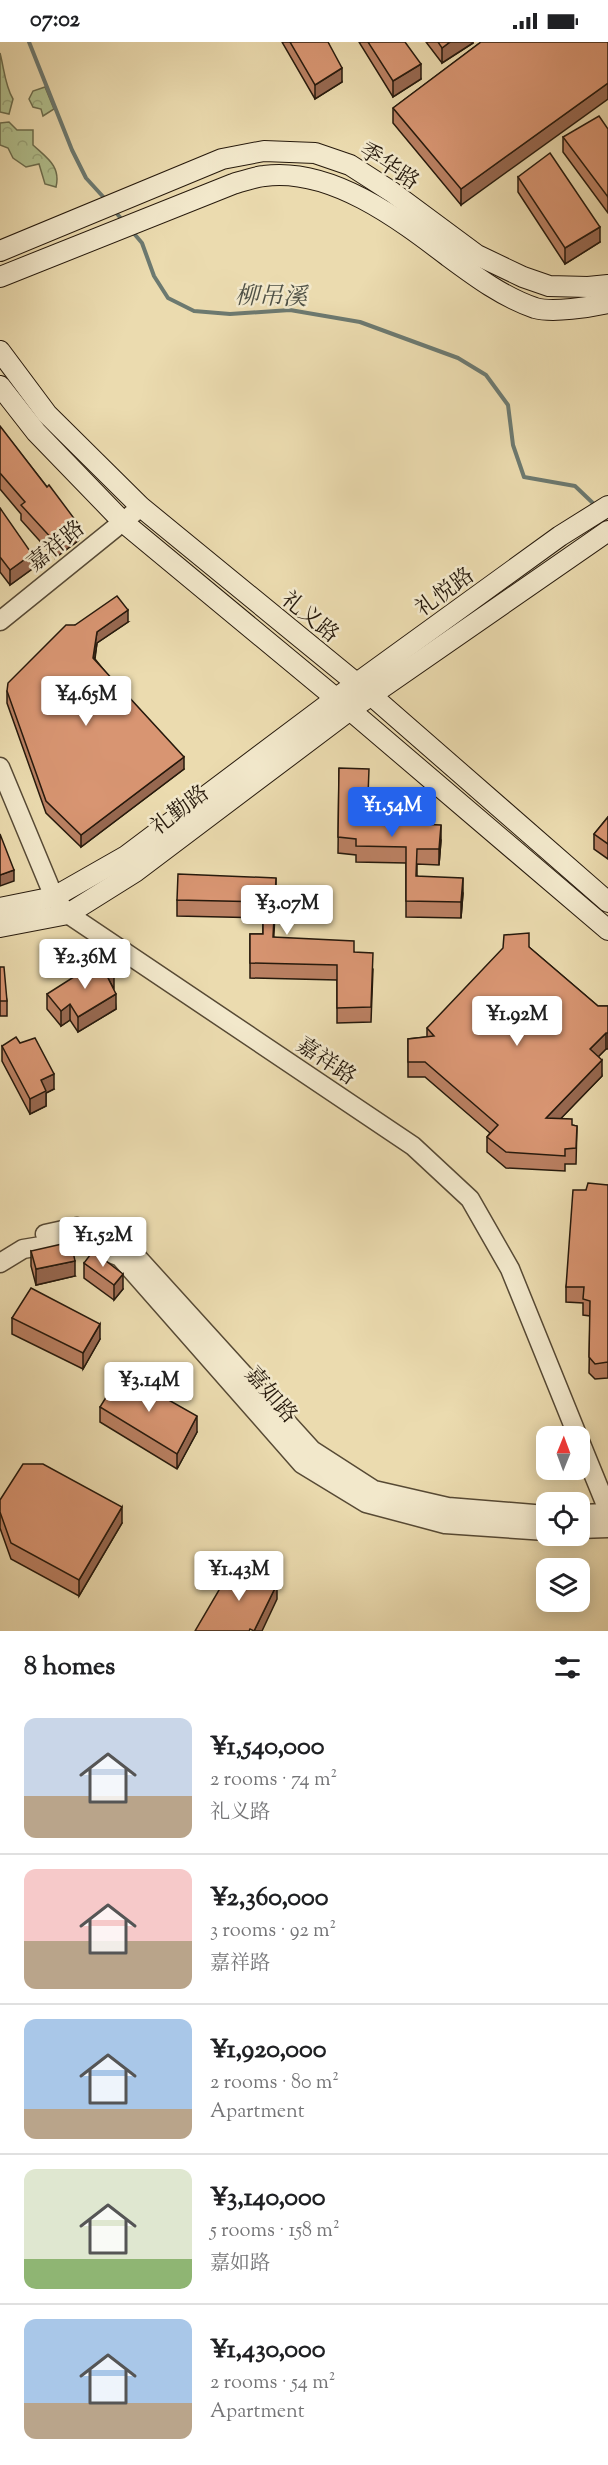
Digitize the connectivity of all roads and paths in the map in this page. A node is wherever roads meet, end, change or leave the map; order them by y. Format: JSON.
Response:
{"nodes":[{"id":1,"x":0,"y":251,"type":"edge"},
{"id":2,"x":0,"y":277,"type":"edge"},
{"id":3,"x":608,"y":285,"type":"edge"},
{"id":4,"x":608,"y":303,"type":"edge"},
{"id":5,"x":0,"y":351,"type":"edge"},
{"id":6,"x":0,"y":386,"type":"edge"},
{"id":7,"x":608,"y":506,"type":"edge"},
{"id":8,"x":141,"y":507,"type":"junction"},
{"id":9,"x":123,"y":522,"type":"junction"},
{"id":10,"x":608,"y":531,"type":"edge"},
{"id":11,"x":0,"y":621,"type":"edge"},
{"id":12,"x":364,"y":690,"type":"junction"},
{"id":13,"x":343,"y":704,"type":"junction"},
{"id":14,"x":0,"y":767,"type":"edge"},
{"id":15,"x":54,"y":897,"type":"junction"},
{"id":16,"x":608,"y":902,"type":"edge"},
{"id":17,"x":0,"y":909,"type":"edge"},
{"id":18,"x":68,"y":914,"type":"junction"},
{"id":19,"x":0,"y":927,"type":"edge"},
{"id":20,"x":608,"y":930,"type":"edge"},
{"id":21,"x":0,"y":1250,"type":"edge"},
{"id":22,"x":0,"y":1263,"type":"edge"},
{"id":23,"x":574,"y":1426,"type":"edge"},
{"id":24,"x":590,"y":1466,"type":"edge"},
{"id":25,"x":608,"y":1512,"type":"edge"},
{"id":26,"x":590,"y":1513,"type":"edge"},
{"id":27,"x":536,"y":1514,"type":"edge"},
{"id":28,"x":608,"y":1528,"type":"edge"},
{"id":29,"x":590,"y":1529,"type":"edge"},
{"id":30,"x":536,"y":1530,"type":"edge"}],
"edges":[{"from":1,"to":3,"type":"main road","name":"季华路"},
{"from":2,"to":4,"type":"main road","name":"季华路"},
{"from":5,"to":8,"type":"main road","name":"礼义路"},
{"from":6,"to":9,"type":"main road"},
{"from":7,"to":12,"type":"main road","name":"礼悦路"},
{"from":8,"to":9,"type":"street","name":"嘉祥路"},
{"from":8,"to":12,"type":"main road","name":"礼义路"},
{"from":9,"to":11,"type":"street","name":"嘉祥路"},
{"from":9,"to":13,"type":"main road"},
{"from":10,"to":12,"type":"main road","name":"礼悦路"},
{"from":12,"to":13,"type":"main road","name":"礼勤路"},
{"from":12,"to":16,"type":"main road","name":"礼义路"},
{"from":13,"to":15,"type":"main road","name":"礼勤路"},
{"from":13,"to":18,"type":"main road","name":"礼勤路"},
{"from":13,"to":20,"type":"main road"},
{"from":14,"to":15,"type":"street","name":"嘉祥路"},
{"from":15,"to":17,"type":"main road","name":"礼勤路"},
{"from":15,"to":18,"type":"street","name":"嘉祥路"},
{"from":18,"to":19,"type":"main road","name":"礼勤路"},
{"from":18,"to":23,"type":"street","name":"嘉祥路"},
{"from":21,"to":27,"type":"street","name":"嘉如路"},
{"from":22,"to":30,"type":"street","name":"嘉如路"},
{"from":24,"to":25,"type":"street","name":"嘉祥路"},
{"from":25,"to":26,"type":"street"},
{"from":28,"to":29,"type":"street"}]}
